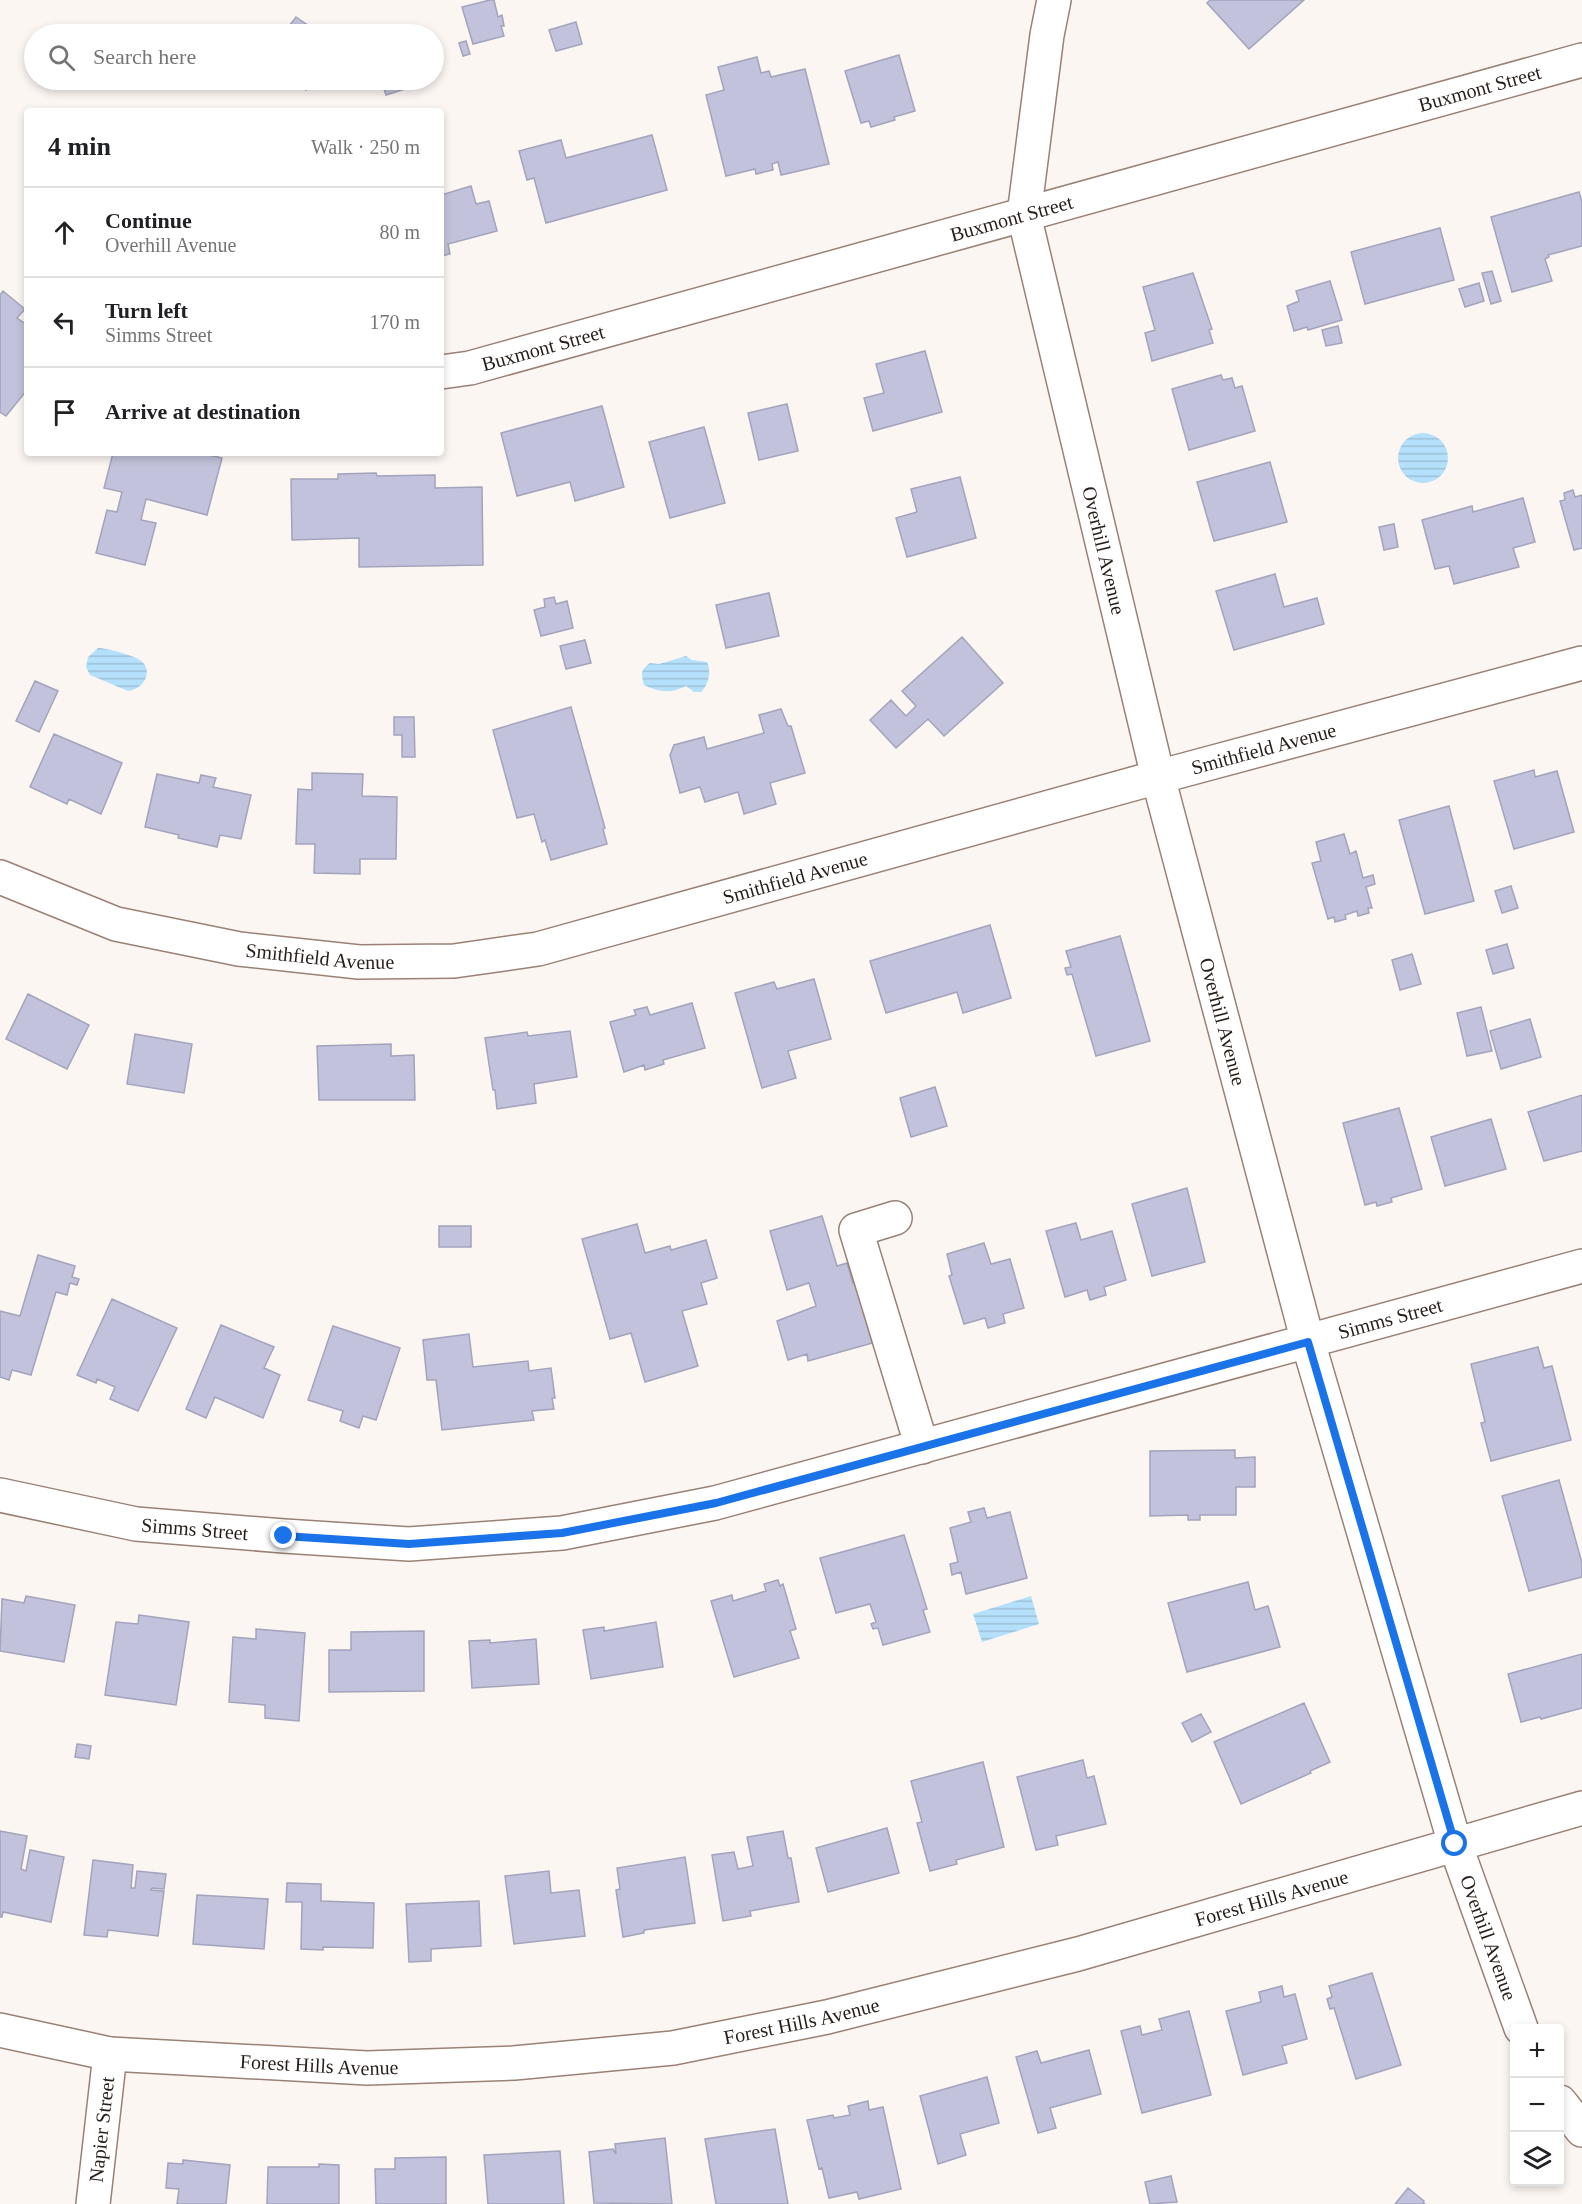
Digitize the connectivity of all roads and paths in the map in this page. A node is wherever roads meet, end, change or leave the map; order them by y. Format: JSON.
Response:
{"nodes":[{"id":1,"x":1054,"y":0,"type":"edge"},
{"id":2,"x":1582,"y":60,"type":"edge"},
{"id":3,"x":1024,"y":215,"type":"junction"},
{"id":4,"x":444,"y":372,"type":"edge"},
{"id":5,"x":1582,"y":663,"type":"edge"},
{"id":6,"x":1158,"y":777,"type":"junction"},
{"id":7,"x":0,"y":877,"type":"edge"},
{"id":8,"x":895,"y":1218,"type":"dead end"},
{"id":9,"x":1582,"y":1266,"type":"edge"},
{"id":10,"x":1308,"y":1342,"type":"junction"},
{"id":11,"x":922,"y":1447,"type":"junction"},
{"id":12,"x":0,"y":1496,"type":"edge"},
{"id":13,"x":1582,"y":1808,"type":"edge"},
{"id":14,"x":1455,"y":1844,"type":"junction"},
{"id":15,"x":1520,"y":2024,"type":"edge"},
{"id":16,"x":0,"y":2030,"type":"edge"},
{"id":17,"x":110,"y":2054,"type":"junction"},
{"id":18,"x":1564,"y":2107,"type":"edge"},
{"id":19,"x":1582,"y":2130,"type":"edge"},
{"id":20,"x":93,"y":2204,"type":"edge"}],
"edges":[{"from":1,"to":3,"type":"street","name":"Overhill Avenue"},
{"from":2,"to":3,"type":"street","name":"Buxmont Street"},
{"from":3,"to":4,"type":"street","name":"Buxmont Street"},
{"from":3,"to":6,"type":"street","name":"Overhill Avenue"},
{"from":5,"to":6,"type":"street","name":"Smithfield Avenue"},
{"from":6,"to":7,"type":"street","name":"Smithfield Avenue"},
{"from":6,"to":10,"type":"street","name":"Overhill Avenue"},
{"from":8,"to":11,"type":"street"},
{"from":9,"to":10,"type":"street","name":"Simms Street"},
{"from":10,"to":11,"type":"street","name":"Simms Street"},
{"from":10,"to":14,"type":"street","name":"Overhill Avenue"},
{"from":11,"to":12,"type":"street","name":"Simms Street"},
{"from":13,"to":14,"type":"street","name":"Forest Hills Avenue"},
{"from":14,"to":15,"type":"street","name":"Overhill Avenue"},
{"from":14,"to":17,"type":"street","name":"Forest Hills Avenue"},
{"from":16,"to":17,"type":"street","name":"Forest Hills Avenue"},
{"from":17,"to":20,"type":"street","name":"Napier Street"},
{"from":18,"to":19,"type":"street"}]}
